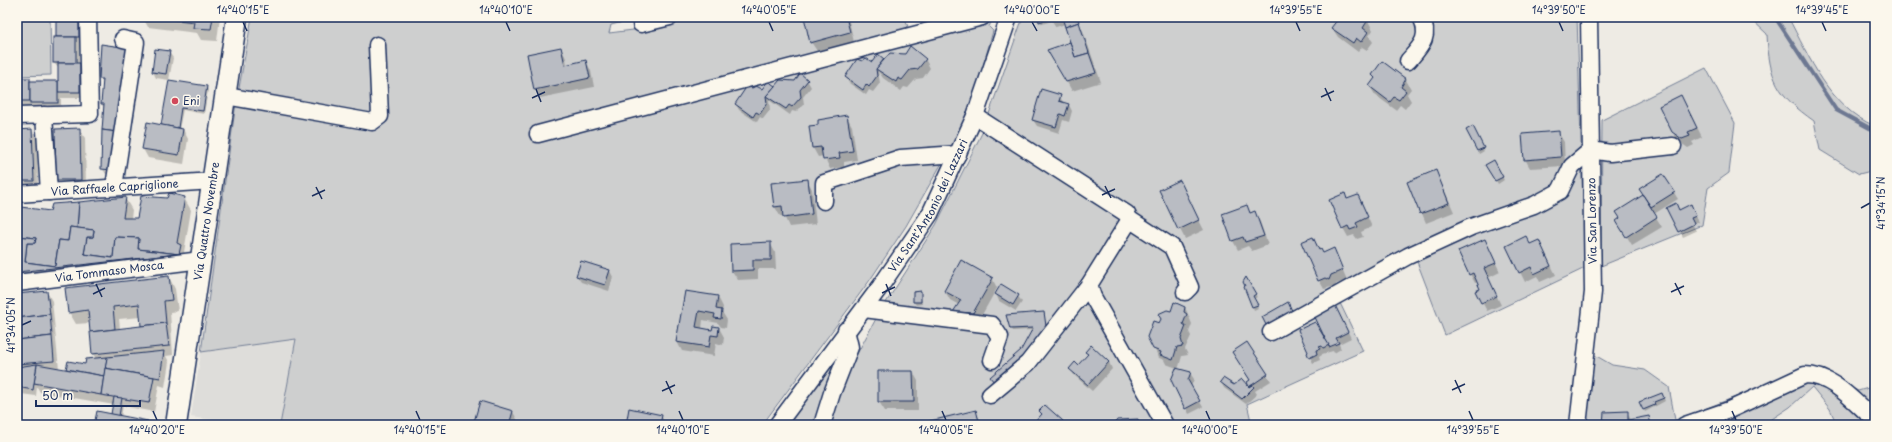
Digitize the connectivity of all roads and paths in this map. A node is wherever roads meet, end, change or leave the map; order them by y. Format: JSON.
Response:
{"nodes":[{"id":1,"x":88,"y":17,"type":"edge"},
{"id":2,"x":237,"y":17,"type":"edge"},
{"id":3,"x":670,"y":17,"type":"edge"},
{"id":4,"x":982,"y":17,"type":"edge"},
{"id":5,"x":1009,"y":17,"type":"edge"},
{"id":6,"x":1421,"y":17,"type":"edge"},
{"id":7,"x":1590,"y":17,"type":"edge"},
{"id":8,"x":640,"y":24,"type":"dead end"},
{"id":9,"x":122,"y":39,"type":"dead end"},
{"id":10,"x":377,"y":45,"type":"dead end"},
{"id":11,"x":1408,"y":61,"type":"dead end"},
{"id":12,"x":226,"y":96,"type":"junction"},
{"id":13,"x":44,"y":115,"type":"junction"},
{"id":14,"x":17,"y":116,"type":"edge"},
{"id":15,"x":975,"y":116,"type":"junction"},
{"id":16,"x":538,"y":134,"type":"dead end"},
{"id":17,"x":1673,"y":146,"type":"dead end"},
{"id":18,"x":1591,"y":150,"type":"junction"},
{"id":19,"x":958,"y":154,"type":"junction"},
{"id":20,"x":213,"y":181,"type":"junction"},
{"id":21,"x":114,"y":187,"type":"junction"},
{"id":22,"x":49,"y":192,"type":"junction"},
{"id":23,"x":17,"y":194,"type":"edge"},
{"id":24,"x":824,"y":201,"type":"dead end"},
{"id":25,"x":1129,"y":219,"type":"junction"},
{"id":26,"x":201,"y":260,"type":"junction"},
{"id":27,"x":17,"y":283,"type":"edge"},
{"id":28,"x":1089,"y":285,"type":"junction"},
{"id":29,"x":1185,"y":292,"type":"dead end"},
{"id":30,"x":864,"y":309,"type":"junction"},
{"id":31,"x":846,"y":330,"type":"junction"},
{"id":32,"x":1271,"y":332,"type":"dead end"},
{"id":33,"x":992,"y":360,"type":"dead end"},
{"id":34,"x":990,"y":395,"type":"dead end"},
{"id":35,"x":1875,"y":420,"type":"edge"},
{"id":36,"x":176,"y":425,"type":"edge"},
{"id":37,"x":777,"y":425,"type":"edge"},
{"id":38,"x":822,"y":425,"type":"edge"},
{"id":39,"x":1165,"y":425,"type":"edge"},
{"id":40,"x":1578,"y":425,"type":"edge"},
{"id":41,"x":1685,"y":425,"type":"edge"}],
"edges":[{"from":1,"to":13,"type":"street"},
{"from":2,"to":12,"type":"main road","name":"Via Quattro Novembre"},
{"from":3,"to":8,"type":"street"},
{"from":4,"to":16,"type":"street"},
{"from":5,"to":15,"type":"street","name":"Via Sant'Antonio dei Lazzari"},
{"from":6,"to":11,"type":"street"},
{"from":7,"to":18,"type":"street","name":"Via San Lorenzo"},
{"from":9,"to":21,"type":"street"},
{"from":10,"to":12,"type":"street"},
{"from":12,"to":20,"type":"main road","name":"Via Quattro Novembre"},
{"from":13,"to":14,"type":"street"},
{"from":13,"to":22,"type":"street"},
{"from":15,"to":19,"type":"street","name":"Via Sant'Antonio dei Lazzari"},
{"from":15,"to":25,"type":"street"},
{"from":17,"to":18,"type":"street"},
{"from":18,"to":32,"type":"street"},
{"from":18,"to":40,"type":"street","name":"Via San Lorenzo"},
{"from":19,"to":24,"type":"street"},
{"from":19,"to":30,"type":"street","name":"Via Sant'Antonio dei Lazzari"},
{"from":20,"to":21,"type":"street","name":"Via Raffaele Capriglione"},
{"from":20,"to":26,"type":"main road","name":"Via Quattro Novembre"},
{"from":21,"to":22,"type":"street","name":"Via Raffaele Capriglione"},
{"from":22,"to":23,"type":"street","name":"Via Raffaele Capriglione"},
{"from":25,"to":28,"type":"street"},
{"from":25,"to":29,"type":"street"},
{"from":26,"to":27,"type":"street","name":"Via Tommaso Mosca"},
{"from":26,"to":36,"type":"main road","name":"Via Quattro Novembre"},
{"from":28,"to":34,"type":"street"},
{"from":28,"to":39,"type":"street"},
{"from":30,"to":31,"type":"street","name":"Via Sant'Antonio dei Lazzari"},
{"from":30,"to":33,"type":"street"},
{"from":31,"to":37,"type":"street","name":"Via Sant'Antonio dei Lazzari"},
{"from":31,"to":38,"type":"street"},
{"from":35,"to":41,"type":"street"}]}
